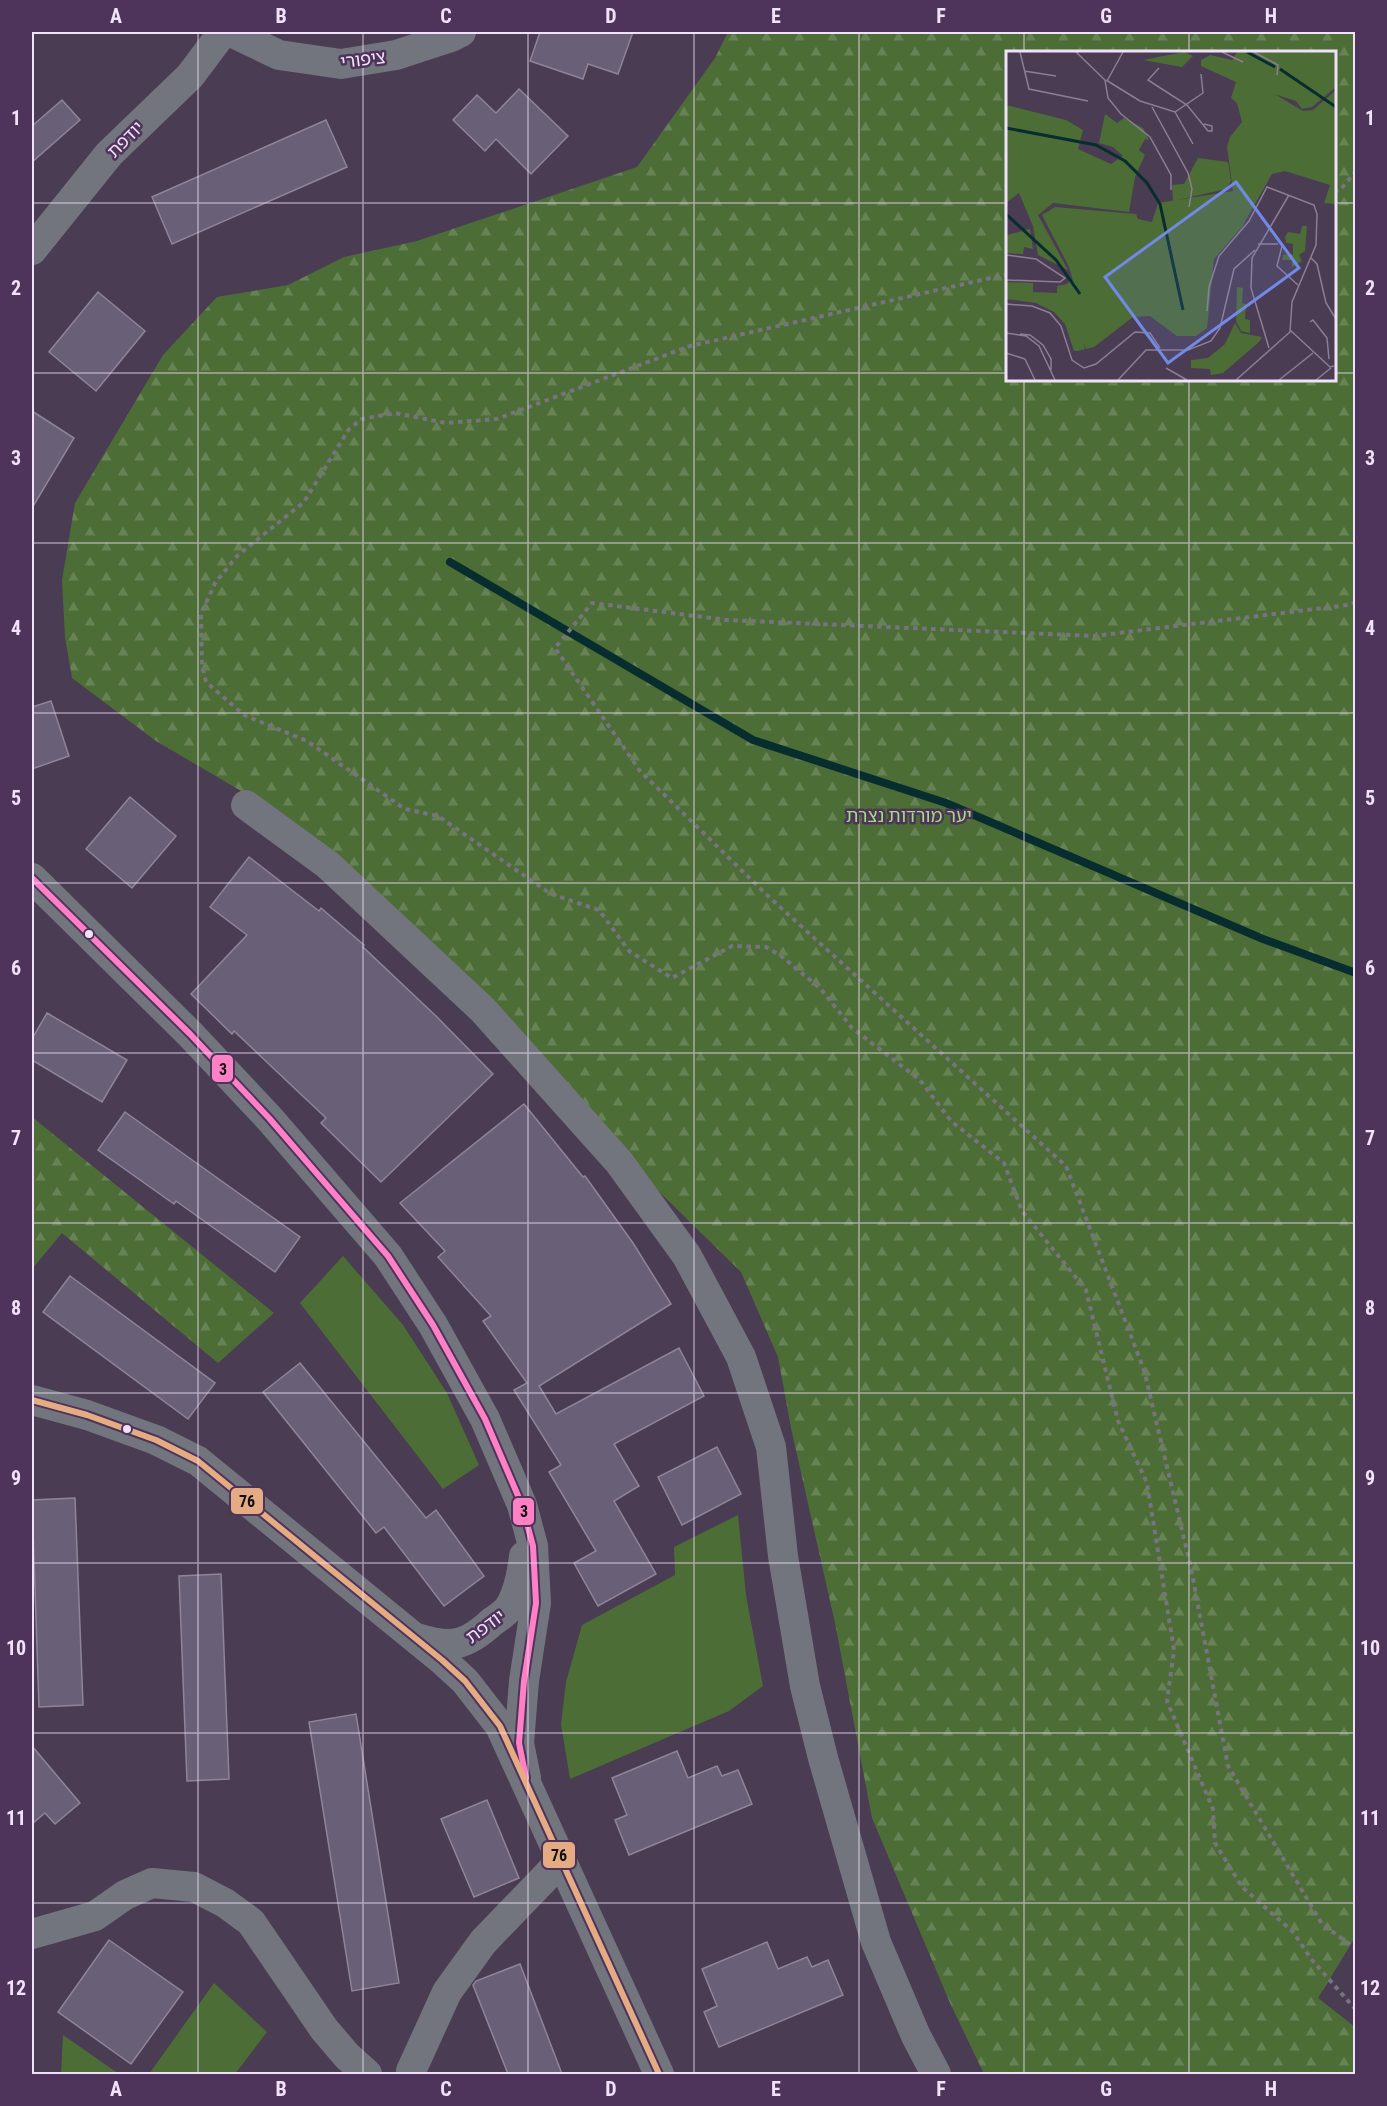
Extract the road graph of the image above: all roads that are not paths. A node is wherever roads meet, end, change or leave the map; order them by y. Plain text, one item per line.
1 (223, 32) edge
2 (231, 32) edge
3 (461, 32) edge
4 (32, 250) edge
5 (246, 805) dead end
6 (32, 878) edge
7 (32, 1400) edge
8 (528, 1527) junction
9 (414, 1637) junction
10 (526, 1779) junction
11 (562, 1860) junction
12 (32, 1934) edge
13 (407, 2073) edge
14 (367, 2074) edge
15 (659, 2074) edge
16 (936, 2074) edge

1 - 4 street, יודפת
2 - 3 street, ציפורי
5 - 16 street
6 - 8 street, יודפת
7 - 9 street
8 - 9 street, יודפת
8 - 10 street, יודפת
9 - 10 street
10 - 11 street
11 - 13 street
11 - 15 street
12 - 14 street

